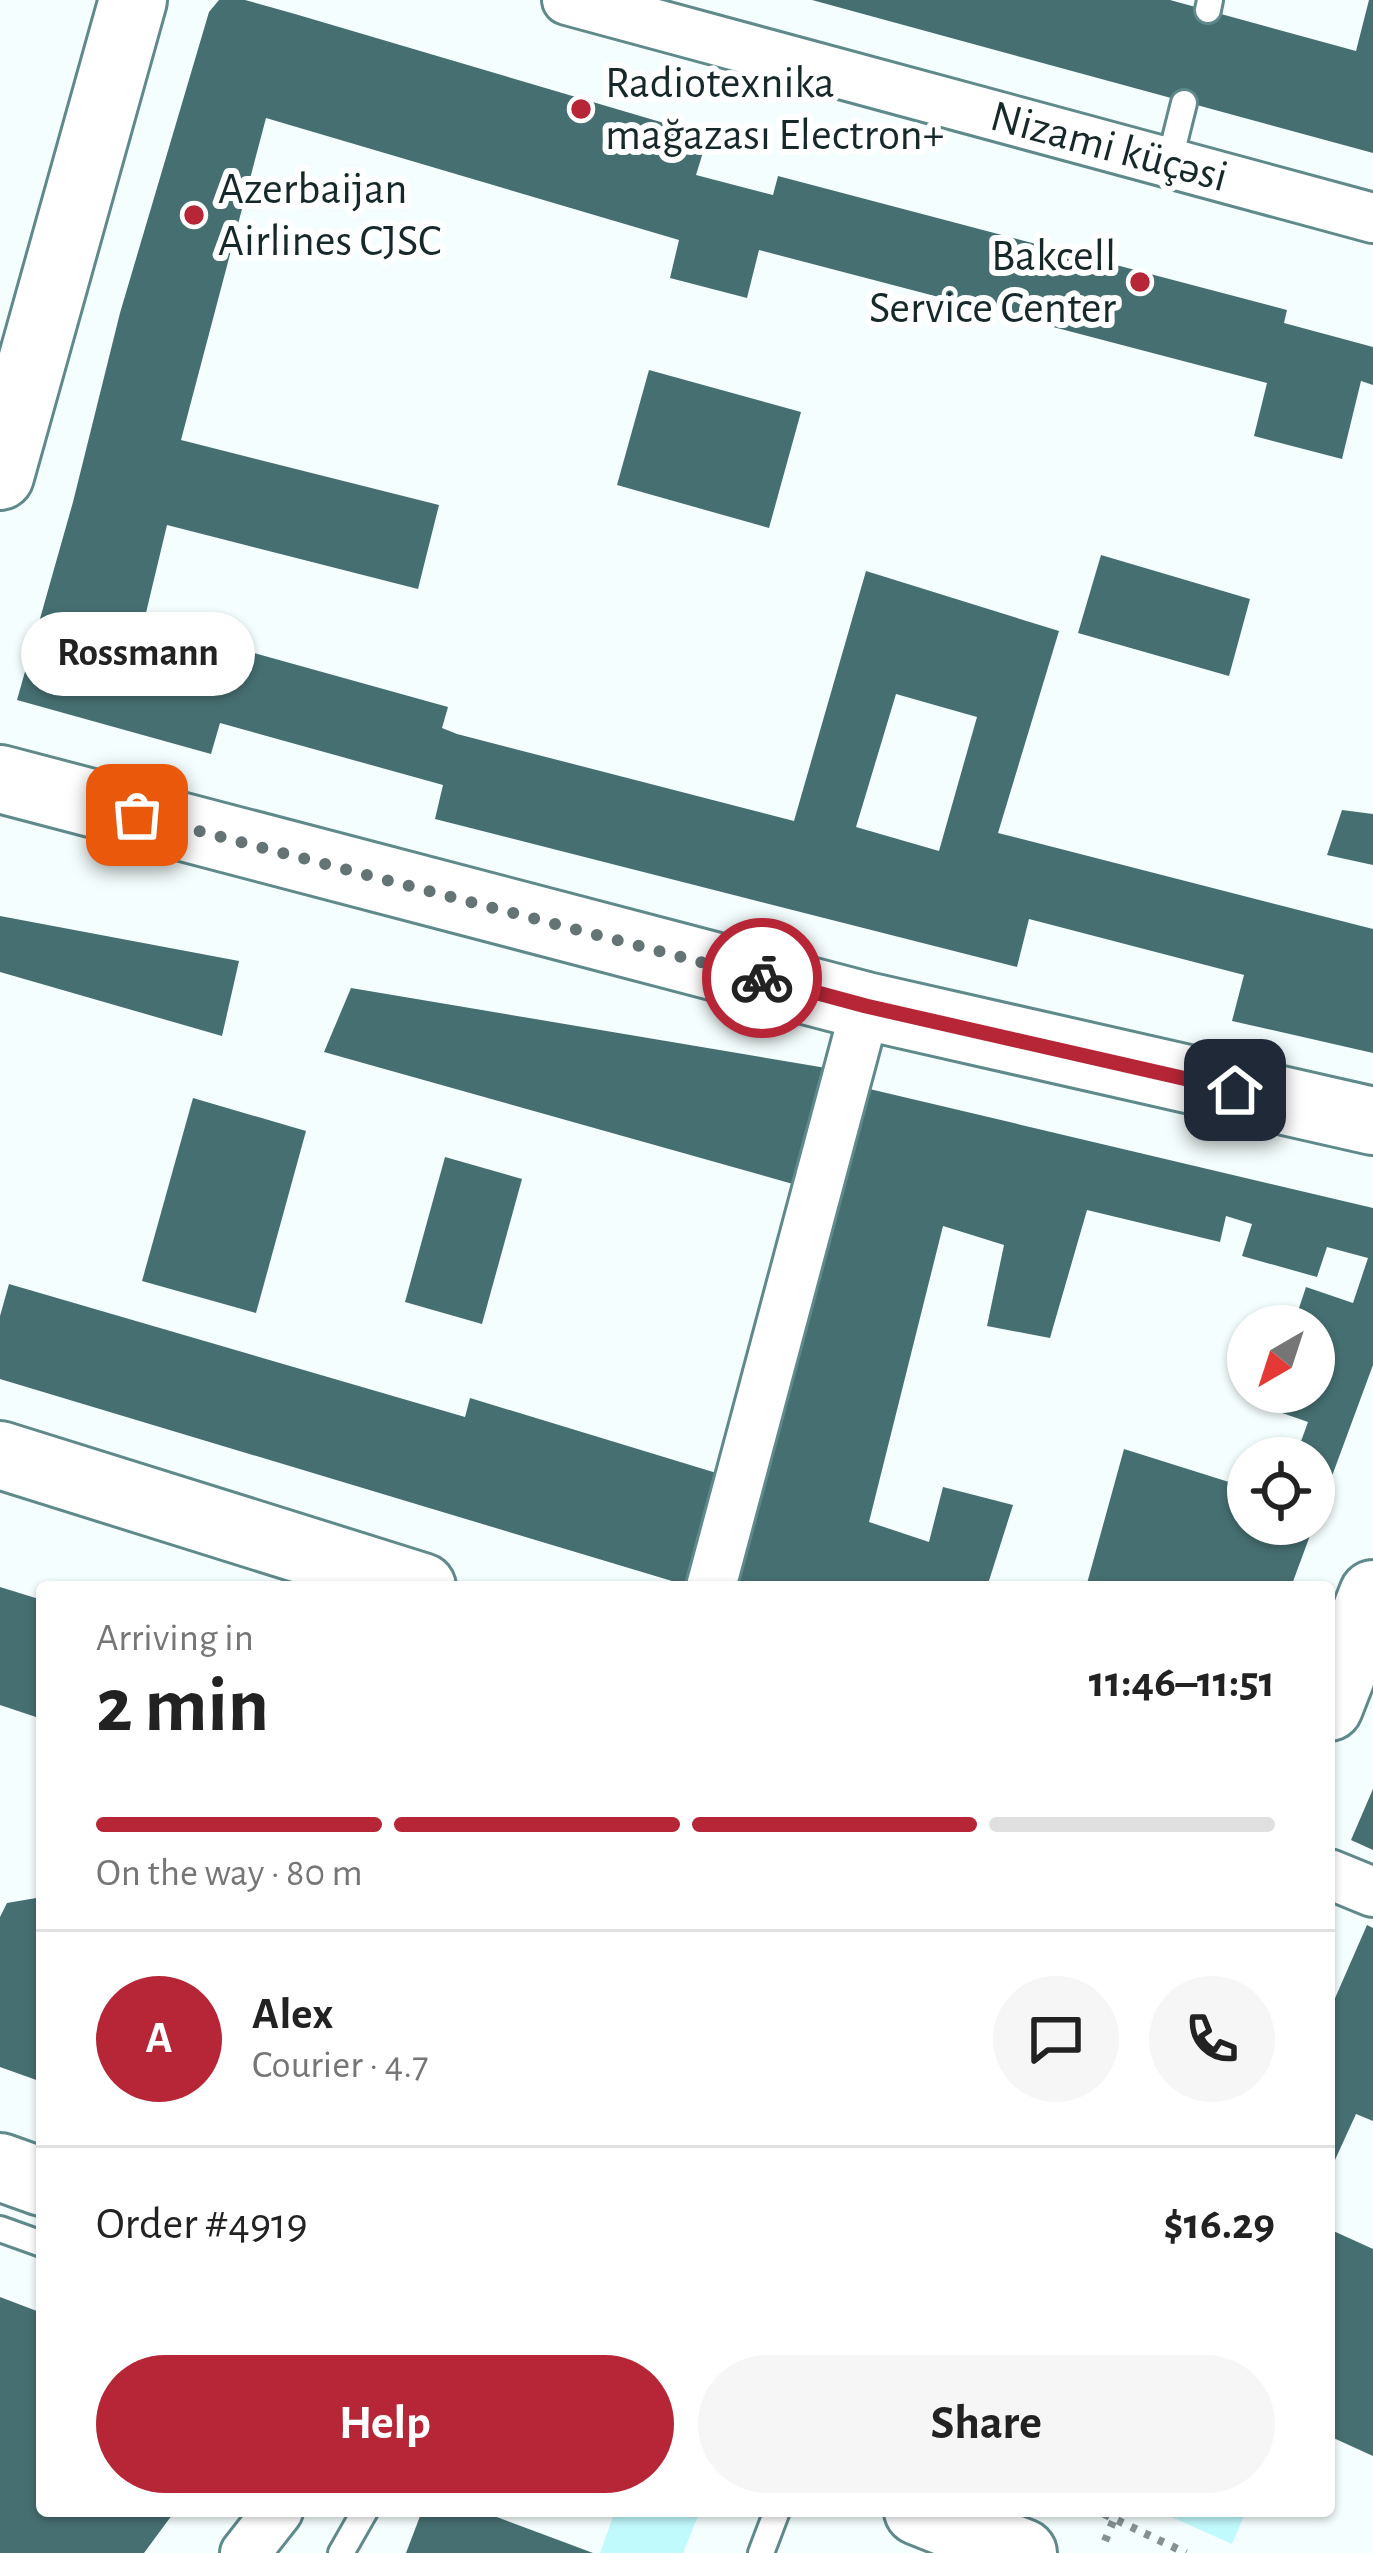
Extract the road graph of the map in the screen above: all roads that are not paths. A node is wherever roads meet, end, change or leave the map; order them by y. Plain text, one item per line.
1 (133, 0) edge
2 (566, 0) edge
3 (1184, 103) dead end
4 (1169, 163) junction
5 (1373, 218) edge
6 (0, 476) edge
7 (0, 779) edge
8 (866, 1006) junction
9 (1373, 1121) edge
10 (0, 1455) edge
11 (403, 1581) edge
12 (713, 1581) edge
13 (1373, 1594) edge
14 (1335, 1692) edge
15 (1335, 1876) edge
16 (1373, 1892) edge
17 (0, 2167) edge
18 (36, 2180) edge
19 (0, 2229) edge
20 (36, 2242) edge
21 (273, 2517) edge
22 (362, 2517) edge
23 (776, 2517) edge
24 (939, 2517) edge
25 (1017, 2541) edge
26 (245, 2553) edge
27 (341, 2553) edge
28 (761, 2553) edge

1 - 6 main road
2 - 4 street, Nizami küçəsi
3 - 4 lane
4 - 5 street, Nizami küçəsi
7 - 8 main road
8 - 9 main road
8 - 12 street
10 - 11 main road
13 - 14 main road
15 - 16 street
17 - 18 main road
19 - 20 lane
21 - 26 street
22 - 27 lane
23 - 28 lane
24 - 25 main road

